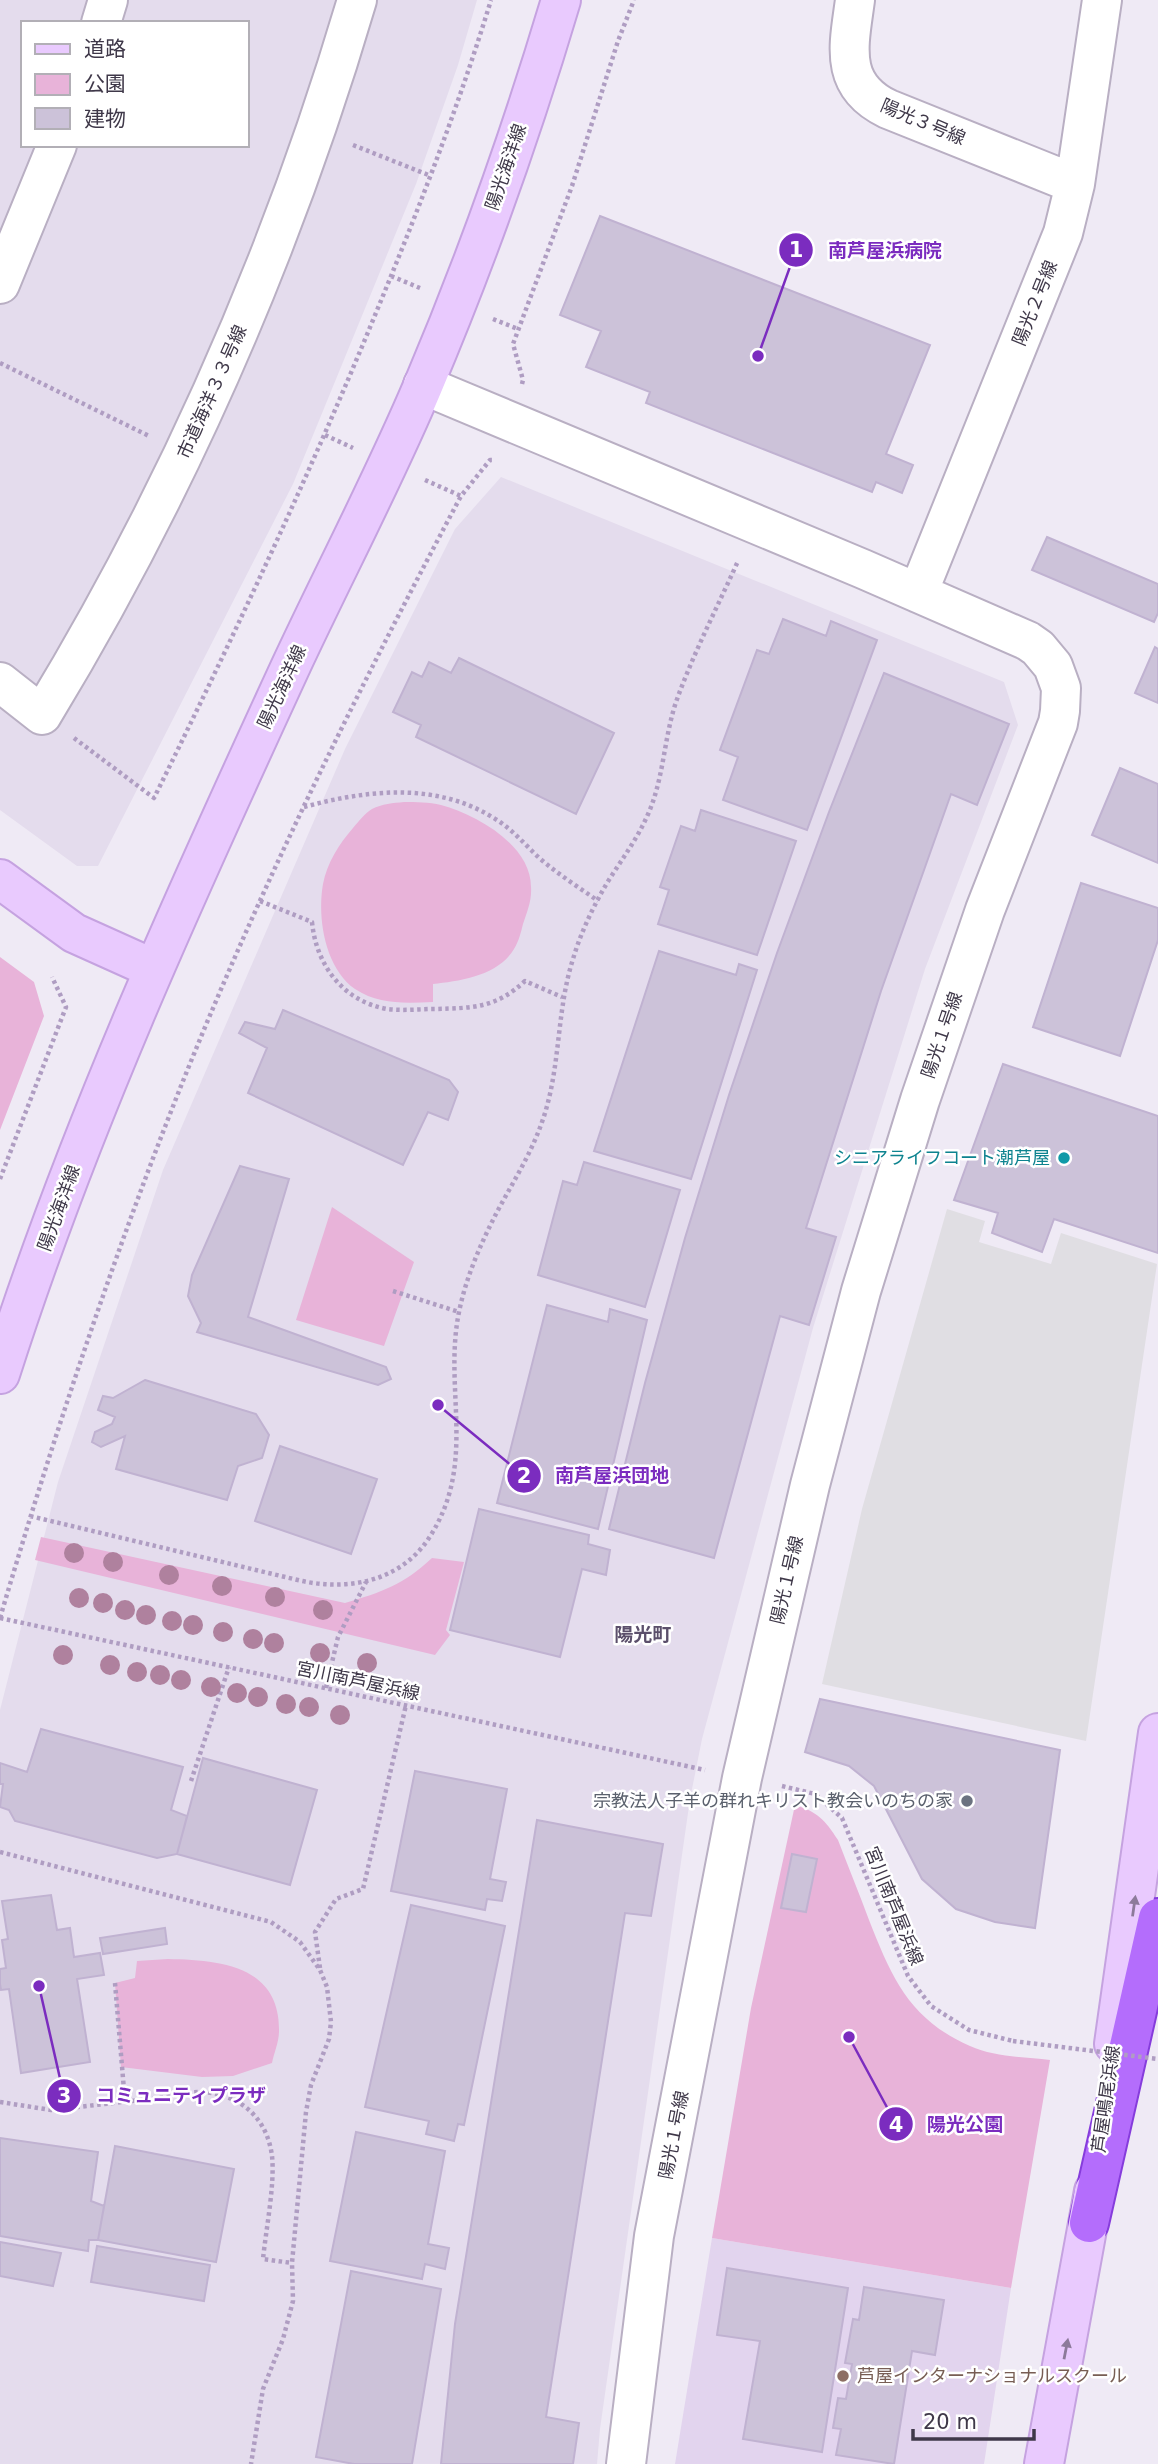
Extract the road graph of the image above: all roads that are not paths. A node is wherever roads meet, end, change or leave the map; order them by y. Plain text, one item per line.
1 (108, 0) edge
2 (358, 0) edge
3 (561, 0) edge
4 (855, 0) edge
5 (1102, 0) edge
6 (102, 21) edge
7 (56, 147) edge
8 (1075, 184) junction
9 (0, 284) edge
10 (423, 385) junction
11 (918, 593) junction
12 (0, 682) edge
13 (0, 879) edge
14 (154, 969) junction
15 (0, 1374) edge
16 (1158, 1733) edge
17 (1158, 1918) edge
18 (1089, 2223) junction
19 (626, 2464) edge
20 (1044, 2464) edge

1 - 6 street
2 - 12 street, 市道海洋３３号線
3 - 10 street, 陽光海洋線
4 - 8 street, 陽光３号線
5 - 8 street, 陽光２号線
7 - 9 street
8 - 11 street, 陽光２号線
10 - 11 street, 陽光１号線
10 - 14 street, 陽光海洋線
11 - 19 street, 陽光１号線
13 - 14 street
14 - 15 street, 陽光海洋線
18 -> 16 street, 芦屋鳴尾浜線
17 - 18 highway
20 -> 18 street, 芦屋鳴尾浜線

